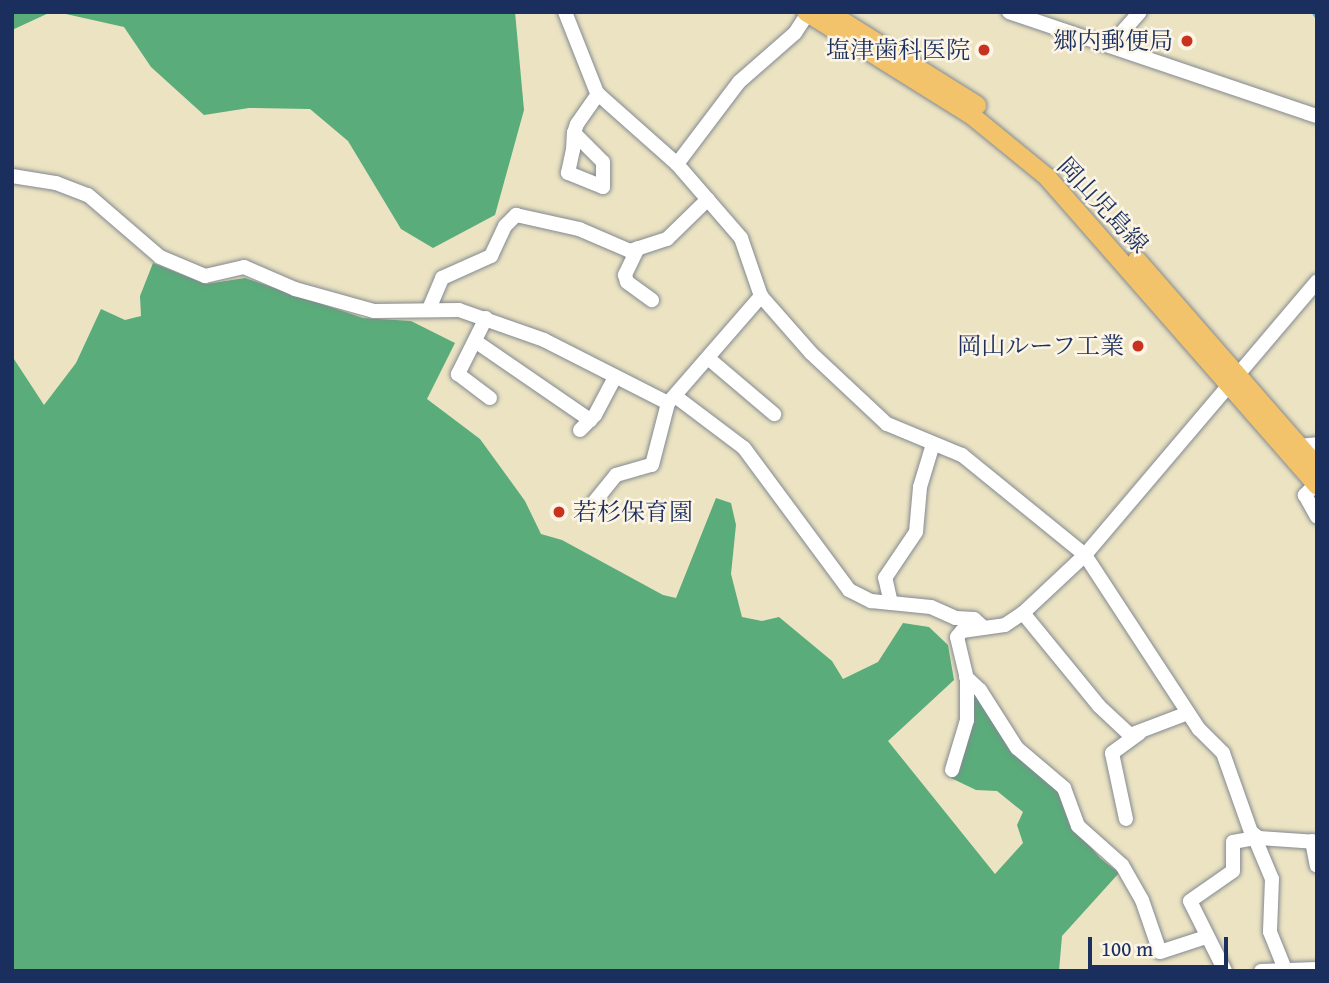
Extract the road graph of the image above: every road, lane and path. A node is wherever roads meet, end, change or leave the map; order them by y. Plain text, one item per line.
1 (565, 12) edge
2 (828, 12) edge
3 (1009, 12) edge
4 (1140, 12) edge
5 (807, 13) edge
6 (851, 24) edge
7 (1110, 46) junction
8 (598, 94) junction
9 (1317, 116) edge
10 (574, 133) dead end
11 (677, 164) junction
12 (12, 176) edge
13 (708, 199) junction
14 (638, 248) junction
15 (1317, 281) edge
16 (761, 296) junction
17 (652, 300) dead end
18 (429, 309) junction
19 (486, 318) junction
20 (475, 341) junction
21 (708, 358) junction
22 (615, 377) junction
23 (1231, 378) junction
24 (490, 398) dead end
25 (672, 399) junction
26 (774, 414) dead end
27 (933, 444) junction
28 (1314, 465) edge
29 (592, 506) dead end
30 (1317, 517) edge
31 (1085, 555) junction
32 (891, 603) junction
33 (1023, 614) junction
34 (984, 628) junction
35 (967, 677) junction
36 (1188, 713) junction
37 (1140, 733) junction
38 (951, 770) dead end
39 (1126, 819) dead end
40 (1254, 837) junction
41 (1314, 841) edge
42 (1317, 866) edge
43 (1206, 937) junction
44 (1285, 969) junction
45 (1317, 969) edge
46 (1225, 971) edge
47 (1261, 971) edge

1 - 8 street
2 - 6 main road, 岡山児島線
3 - 7 street
4 - 7 street
5 - 6 main road, 岡山児島線
5 - 11 street
6 - 23 main road, 岡山児島線
7 - 9 street
8 - 10 street
8 - 11 street
11 - 13 street
12 - 18 street
13 - 14 street
13 - 16 street
14 - 17 street
14 - 18 street
15 - 23 street
16 - 21 street
16 - 27 street
18 - 19 street
19 - 20 street
19 - 22 street
20 - 22 street
20 - 24 street
21 - 25 street
21 - 26 street
22 - 25 street
23 - 28 main road, 岡山児島線
23 - 28 main road, 岡山児島線
23 - 31 street
25 - 29 street
25 - 32 street
27 - 31 street
27 - 32 street
28 - 30 street
31 - 33 street
31 - 36 street
32 - 34 street
33 - 34 street
33 - 37 street
34 - 35 street
35 - 38 street
35 - 43 street
36 - 37 street
36 - 40 street
37 - 39 street
40 - 41 street
40 - 43 street
40 - 44 street
41 - 42 street
43 - 46 street
44 - 45 street
44 - 47 street

